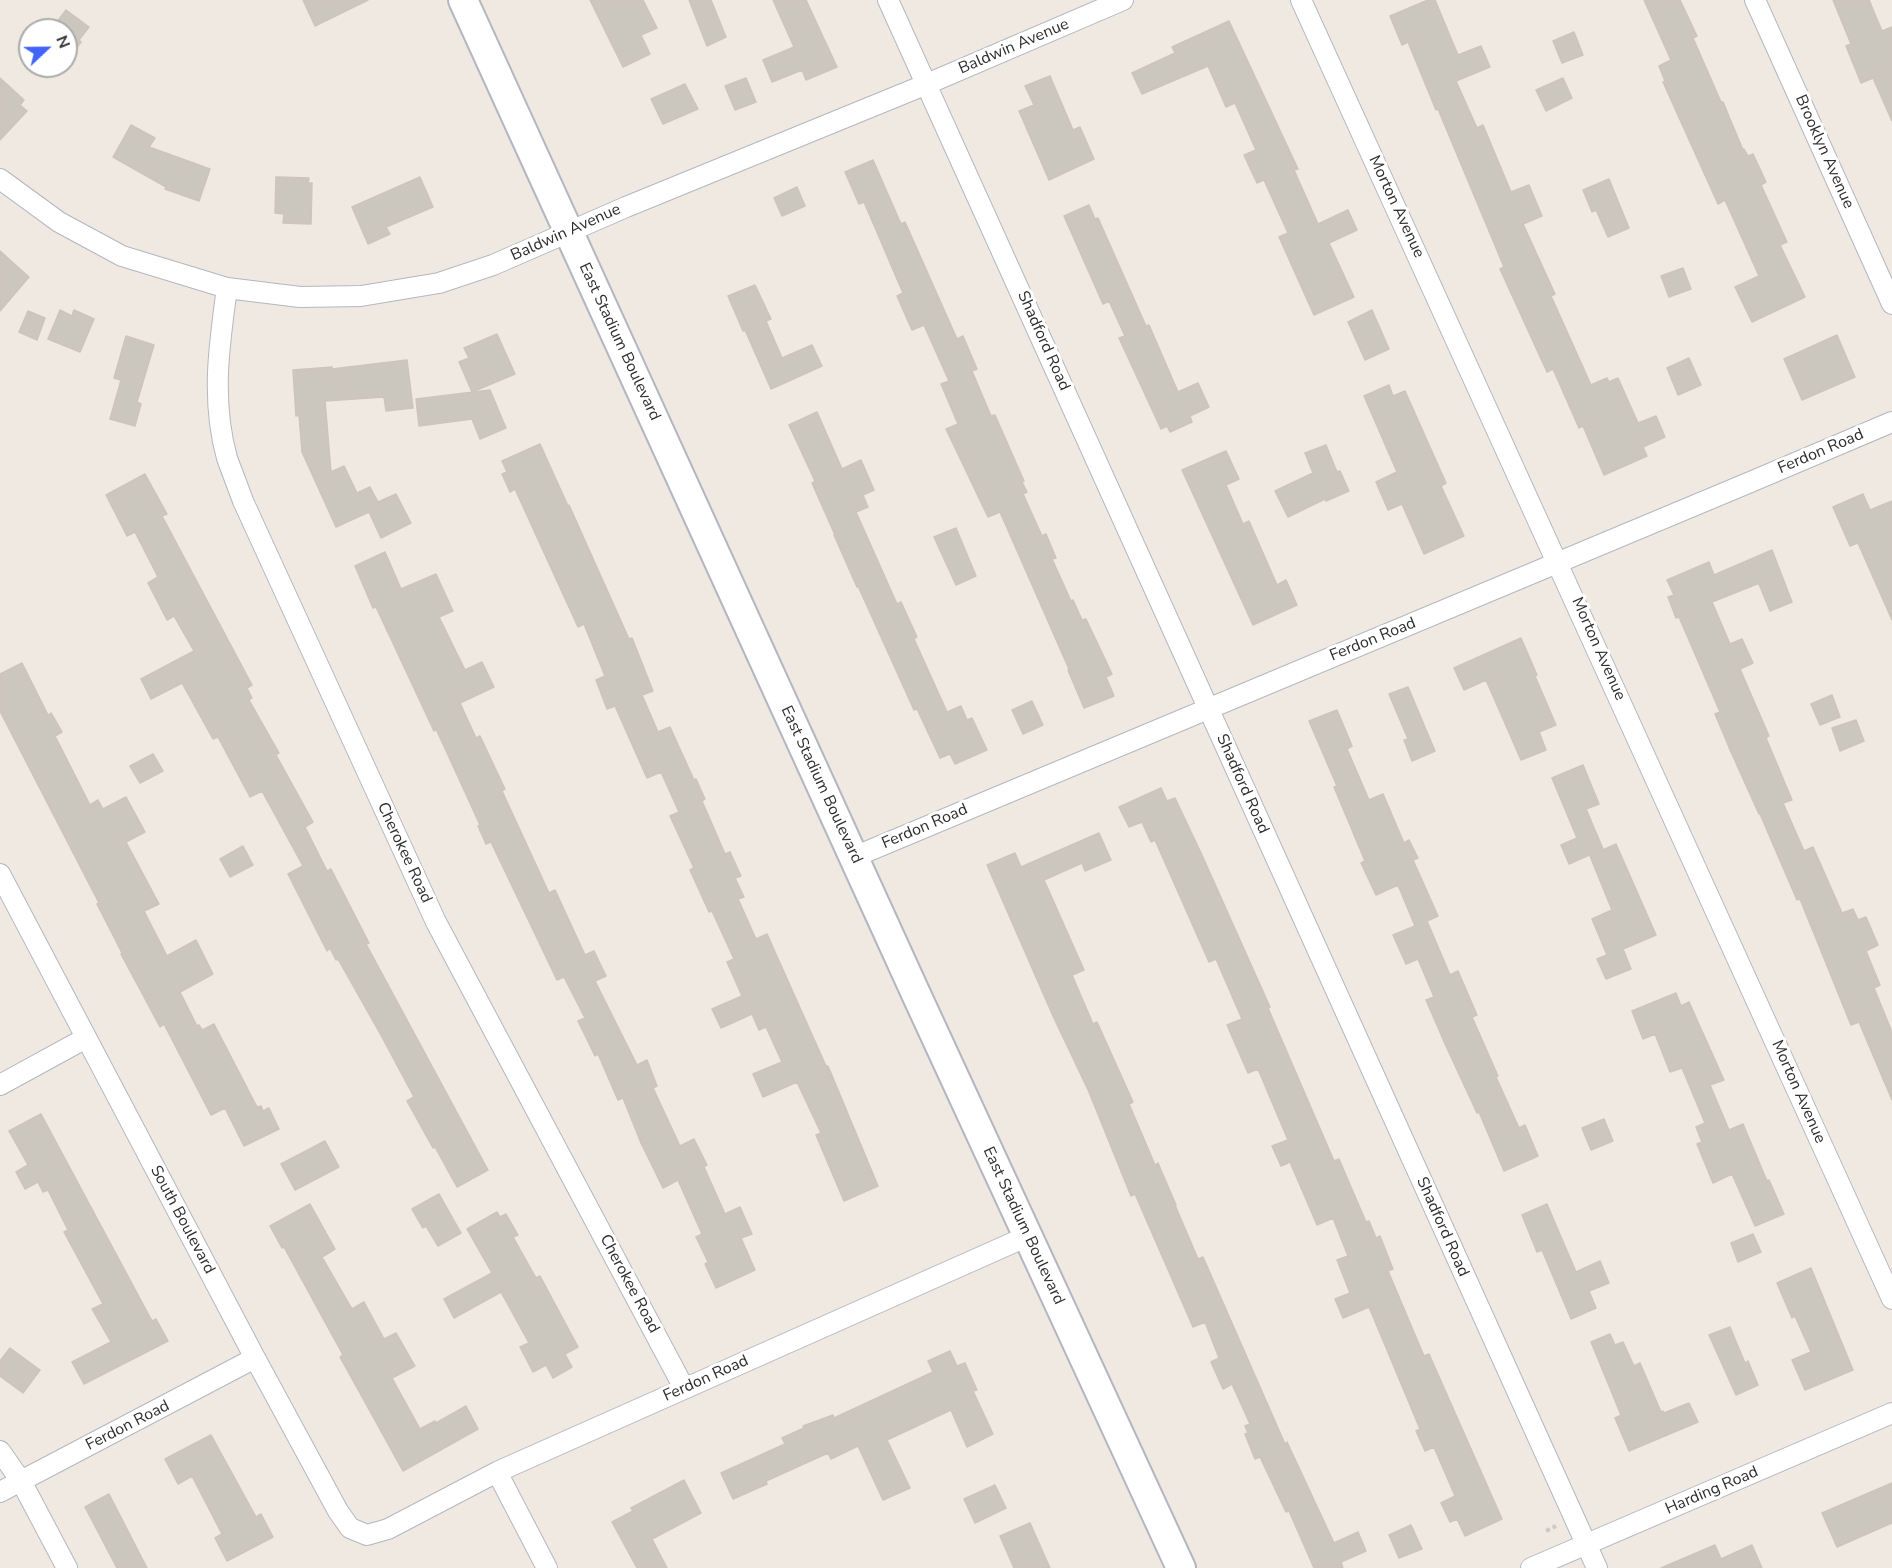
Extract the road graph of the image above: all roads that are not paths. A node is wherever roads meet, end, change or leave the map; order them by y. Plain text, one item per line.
1 (463, 0) edge
2 (888, 0) edge
3 (1123, 0) edge
4 (1302, 0) edge
5 (1755, 0) edge
6 (927, 84) junction
7 (0, 179) edge
8 (569, 233) junction
9 (227, 288) junction
10 (1892, 304) edge
11 (1892, 422) edge
12 (1559, 563) junction
13 (1208, 708) junction
14 (854, 857) junction
15 (0, 874) edge
16 (86, 1038) junction
17 (0, 1085) edge
18 (1028, 1236) junction
19 (1892, 1299) edge
20 (255, 1359) junction
21 (684, 1388) junction
22 (1892, 1413) edge
23 (0, 1452) edge
24 (497, 1472) junction
25 (21, 1481) junction
26 (0, 1492) edge
27 (388, 1530) joint
28 (1586, 1545) junction
29 (67, 1568) edge
30 (547, 1568) edge
31 (1181, 1568) edge
32 (1531, 1568) edge
33 (1597, 1568) edge

1 - 8 main road, East Stadium Boulevard
2 - 6 street, Shadford Road
3 - 6 street, Baldwin Avenue
4 - 12 street, Morton Avenue
5 - 10 street, Brooklyn Avenue
6 - 8 street, Baldwin Avenue
6 - 13 street, Shadford Road
7 - 9 street, Baldwin Avenue
8 - 9 street, Baldwin Avenue
8 - 14 main road, East Stadium Boulevard
9 - 21 street, Cherokee Road
11 - 12 street, Ferdon Road
12 - 13 street, Ferdon Road
12 - 19 street, Morton Avenue
13 - 14 street, Ferdon Road
13 - 28 street, Shadford Road
14 - 18 main road, East Stadium Boulevard
15 - 16 street, South Boulevard
16 - 17 street
16 - 20 street, South Boulevard
18 - 21 street, Ferdon Road
18 - 31 main road, East Stadium Boulevard
20 - 25 street, Ferdon Road
20 - 27 street, South Boulevard
21 - 24 street, Ferdon Road
22 - 28 street, Harding Road
23 - 25 street
24 - 27 street, Ferdon Road
24 - 30 street
25 - 26 street, Ferdon Road
25 - 29 street
28 - 32 street, Harding Road
28 - 33 street, Shadford Road

